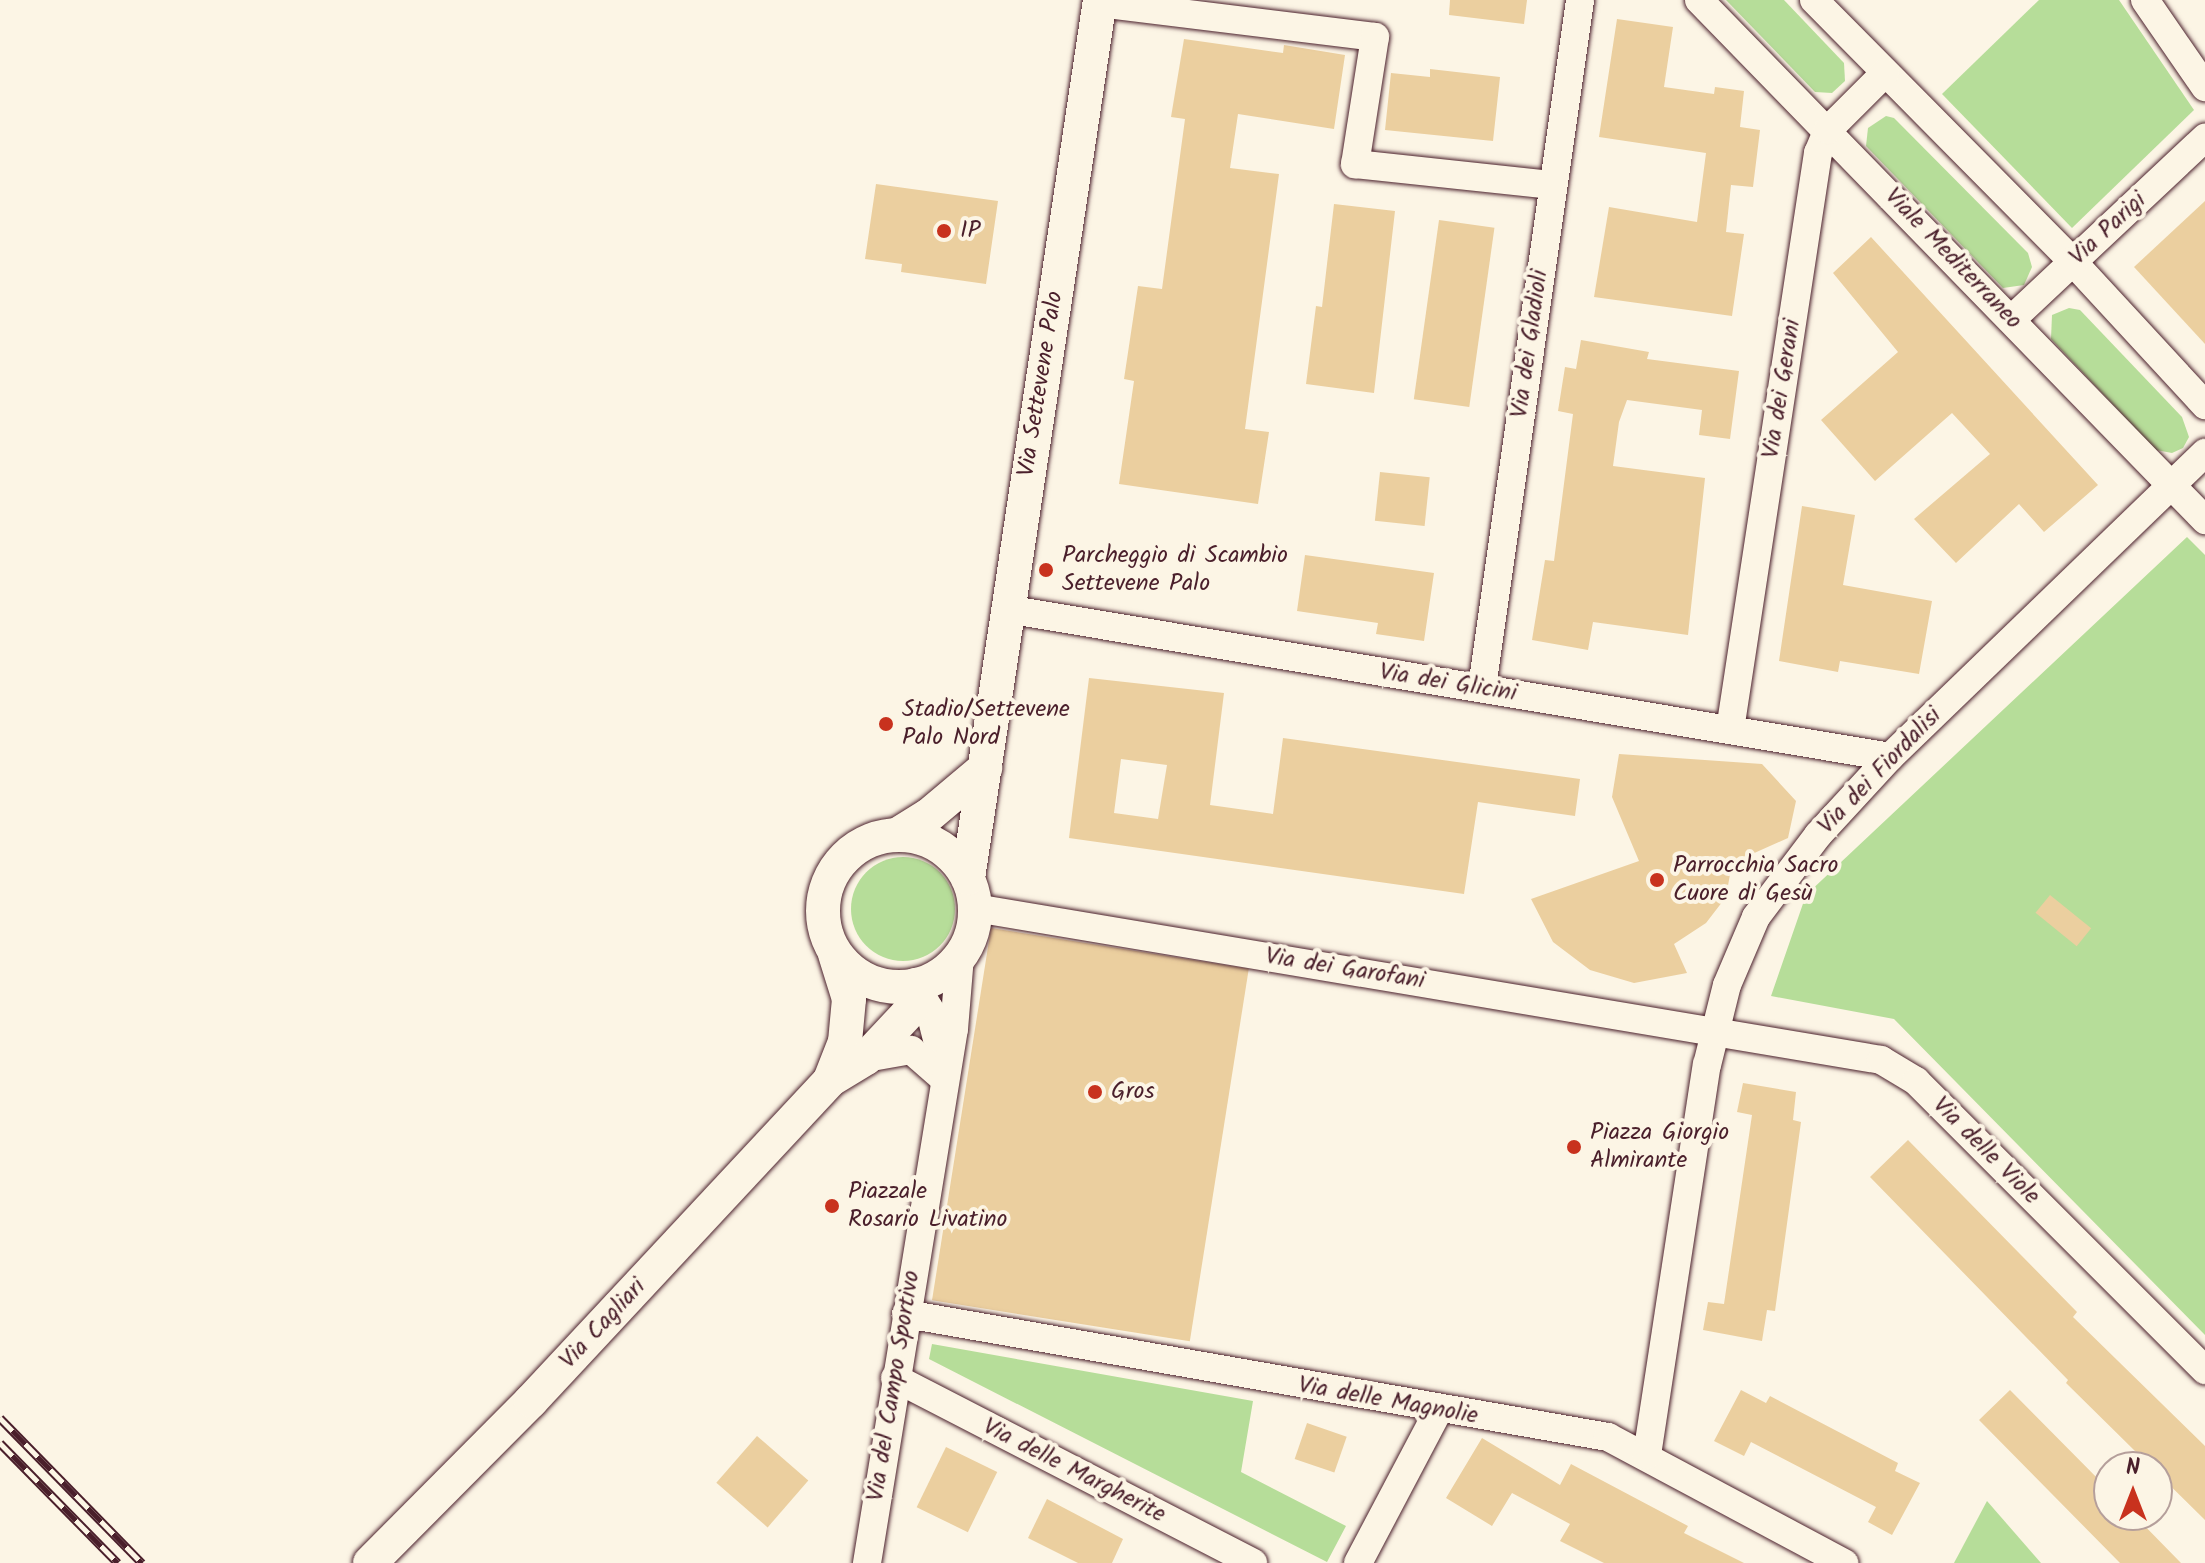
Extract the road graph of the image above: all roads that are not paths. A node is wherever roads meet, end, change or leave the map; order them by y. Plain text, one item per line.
1 (1580, 0) edge
2 (1699, 0) edge
3 (1814, 0) edge
4 (2145, 0) edge
5 (1100, 2) edge
6 (1885, 73) junction
7 (2205, 87) edge
8 (1828, 130) junction
9 (2205, 138) edge
10 (1553, 185) junction
11 (2073, 262) junction
12 (2012, 319) junction
13 (2205, 405) edge
14 (2205, 453) edge
15 (2170, 488) junction
16 (2205, 520) edge
17 (1006, 609) junction
18 (1482, 688) junction
19 (1730, 730) junction
20 (1890, 757) junction
21 (985, 768) junction
22 (897, 835) junction
23 (972, 893) junction
24 (833, 949) junction
25 (960, 956) junction
26 (916, 985) junction
27 (1715, 1028) junction
28 (866, 1058) junction
29 (944, 1073) junction
30 (830, 1080) junction
31 (906, 1314) junction
32 (2205, 1370) edge
33 (895, 1378) junction
34 (1438, 1411) junction
35 (1647, 1455) junction
36 (370, 1563) edge
37 (867, 1563) edge
38 (1253, 1563) edge
39 (1358, 1563) edge
40 (1844, 1563) edge

1 - 10 street, Via dei Gladioli
2 - 8 street, Viale Mediterraneo
3 - 6 street
4 - 7 street
5 - 10 street
5 - 17 street, Via Settevene Palo
6 - 8 street, Via dei Gerani
6 - 11 street
8 - 12 street, Viale Mediterraneo
8 - 19 street, Via dei Gerani
9 - 11 street, Via Parigi
10 - 18 street, Via dei Gladioli
11 - 12 street, Via Parigi
11 - 13 street
12 - 15 street, Viale Mediterraneo
14 - 15 street, Via dei Fiordalisi
15 - 16 street, Viale Mediterraneo
15 - 20 street, Via dei Fiordalisi
17 - 18 street, Via dei Glicini
17 - 21 street, Via Settevene Palo
18 - 19 street, Via dei Glicini
19 - 20 street, Via dei Glicini
20 - 27 street, Via dei Fiordalisi
21 - 22 street
21 - 23 street, Via Settevene Palo
22 - 23 street
22 - 24 street
23 - 25 street
23 - 27 street, Via dei Garofani
24 - 26 street
24 - 30 street, Via Cagliari
25 - 26 street
25 - 29 street, Via del Campo Sportivo
26 - 28 street, Via Cagliari
26 - 29 street, Via del Campo Sportivo
27 - 32 street, Via delle Viole
27 - 35 street, Via dei Fiordalisi
28 - 29 street
28 - 30 street, Via Cagliari
29 - 31 street, Via del Campo Sportivo
30 - 36 street, Via Cagliari
31 - 33 street, Via del Campo Sportivo
31 - 34 street, Via delle Magnolie
33 - 37 street, Via del Campo Sportivo
33 - 38 street, Via delle Margherite
34 - 35 street, Via delle Magnolie
34 - 39 street
35 - 40 street, Via delle Magnolie

